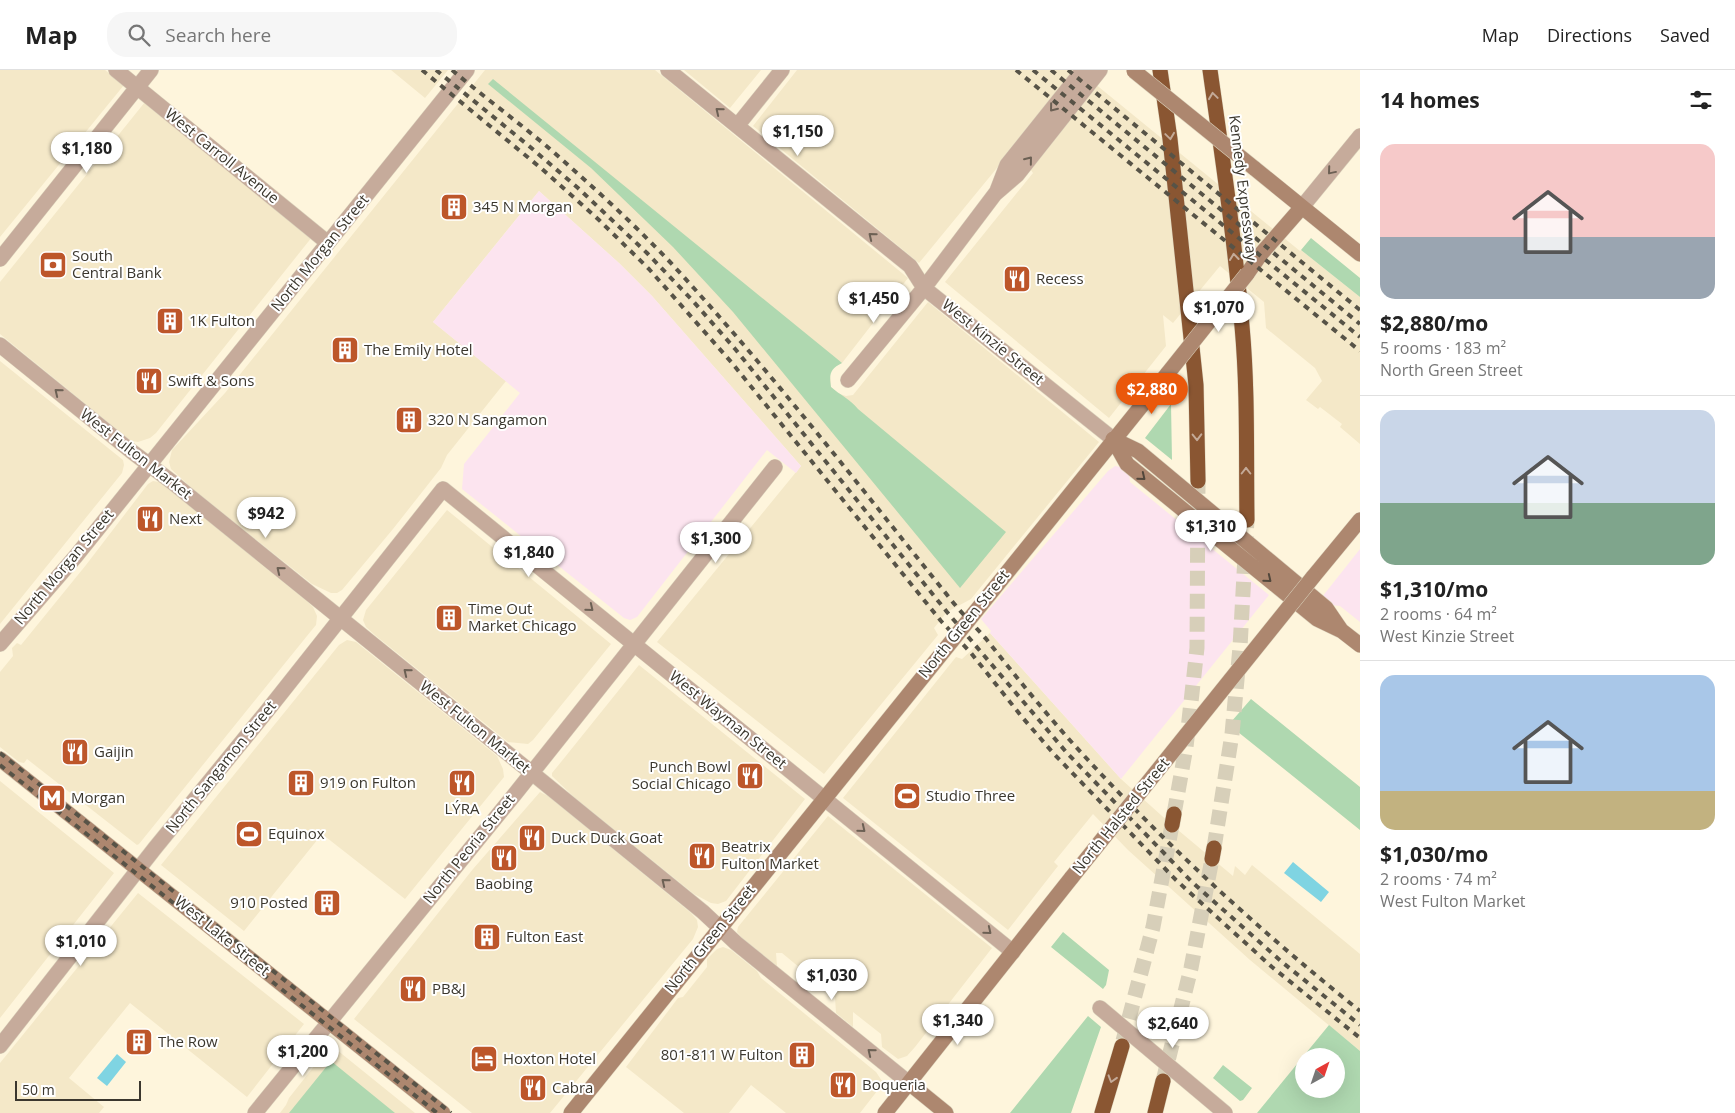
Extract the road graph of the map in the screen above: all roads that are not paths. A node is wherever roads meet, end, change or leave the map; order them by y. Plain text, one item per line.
1 (116, 70) edge
2 (151, 70) edge
3 (467, 70) edge
4 (668, 70) edge
5 (782, 70) edge
6 (1083, 70) edge
7 (1100, 70) edge
8 (1134, 70) edge
9 (1160, 70) edge
10 (1210, 70) edge
11 (137, 87) junction
12 (737, 126) junction
13 (1360, 136) edge
14 (995, 194) junction
15 (1302, 206) junction
16 (328, 243) junction
17 (1360, 254) edge
18 (0, 259) edge
19 (924, 288) junction
20 (0, 346) edge
21 (848, 380) dead end
22 (1113, 439) junction
23 (149, 464) junction
24 (775, 467) dead end
25 (1198, 481) tunnel mouth
26 (443, 489) joint
27 (1247, 520) tunnel mouth
28 (1360, 520) edge
29 (341, 619) junction
30 (634, 643) junction
31 (0, 644) edge
32 (1360, 645) edge
33 (0, 759) edge
34 (532, 772) junction
35 (824, 798) junction
36 (138, 870) junction
37 (720, 928) junction
38 (1013, 952) junction
39 (1100, 1008) dead end
40 (328, 1021) junction
41 (0, 1046) edge
42 (1122, 1046) tunnel mouth
43 (1163, 1080) tunnel mouth
44 (909, 1083) junction
45 (255, 1113) edge
46 (443, 1113) edge
47 (571, 1113) edge
48 (885, 1113) edge
49 (946, 1113) edge
50 (1102, 1113) edge
51 (1155, 1113) edge
52 (1225, 1113) edge

1 - 11 street, West Carroll Avenue
2 - 11 street
3 - 16 street, North Morgan Street
12 -> 4 street, West Kinzie Street
5 - 12 street
6 -> 14 street
14 -> 7 street
8 - 15 street, bridge
9 -> 25 highway
27 -> 10 highway, Kennedy Expressway
11 - 16 street, West Carroll Avenue
11 - 18 street
19 -> 12 street, West Kinzie Street
13 -> 15 street, North Green Street
14 - 19 street
15 - 17 street
15 - 22 street, North Green Street, bridge
16 - 23 street, North Morgan Street
19 - 21 street
19 - 22 street, West Kinzie Street
23 -> 20 street, West Fulton Market
22 - 32 street, West Kinzie Street
22 - 35 street, North Green Street
29 -> 23 street, West Fulton Market
23 - 31 street, North Morgan Street
24 - 30 street, North Peoria Street
26 - 29 street, North Sangamon Street
26 -> 30 street, West Wayman Street
28 - 38 street, North Halsted Street, bridge
34 -> 29 street, West Fulton Market
29 - 36 street, North Sangamon Street
30 - 34 street, North Peoria Street
30 - 35 street, West Wayman Street
33 - 36 street, West Lake Street
37 -> 34 street, West Fulton Market
34 - 40 street, North Peoria Street
35 - 37 street, North Green Street
35 -> 38 street, West Wayman Street
36 - 40 street, West Lake Street
36 - 41 street, North Sangamon Street
44 -> 37 street, West Fulton Market
37 - 47 street, North Green Street
38 - 44 street, North Halsted Street
39 - 52 street
40 - 45 street, North Peoria Street
40 - 46 street, West Lake Street
42 -> 50 highway
43 - 51 highway
44 - 48 street, North Halsted Street
44 - 49 street, West Fulton Market

